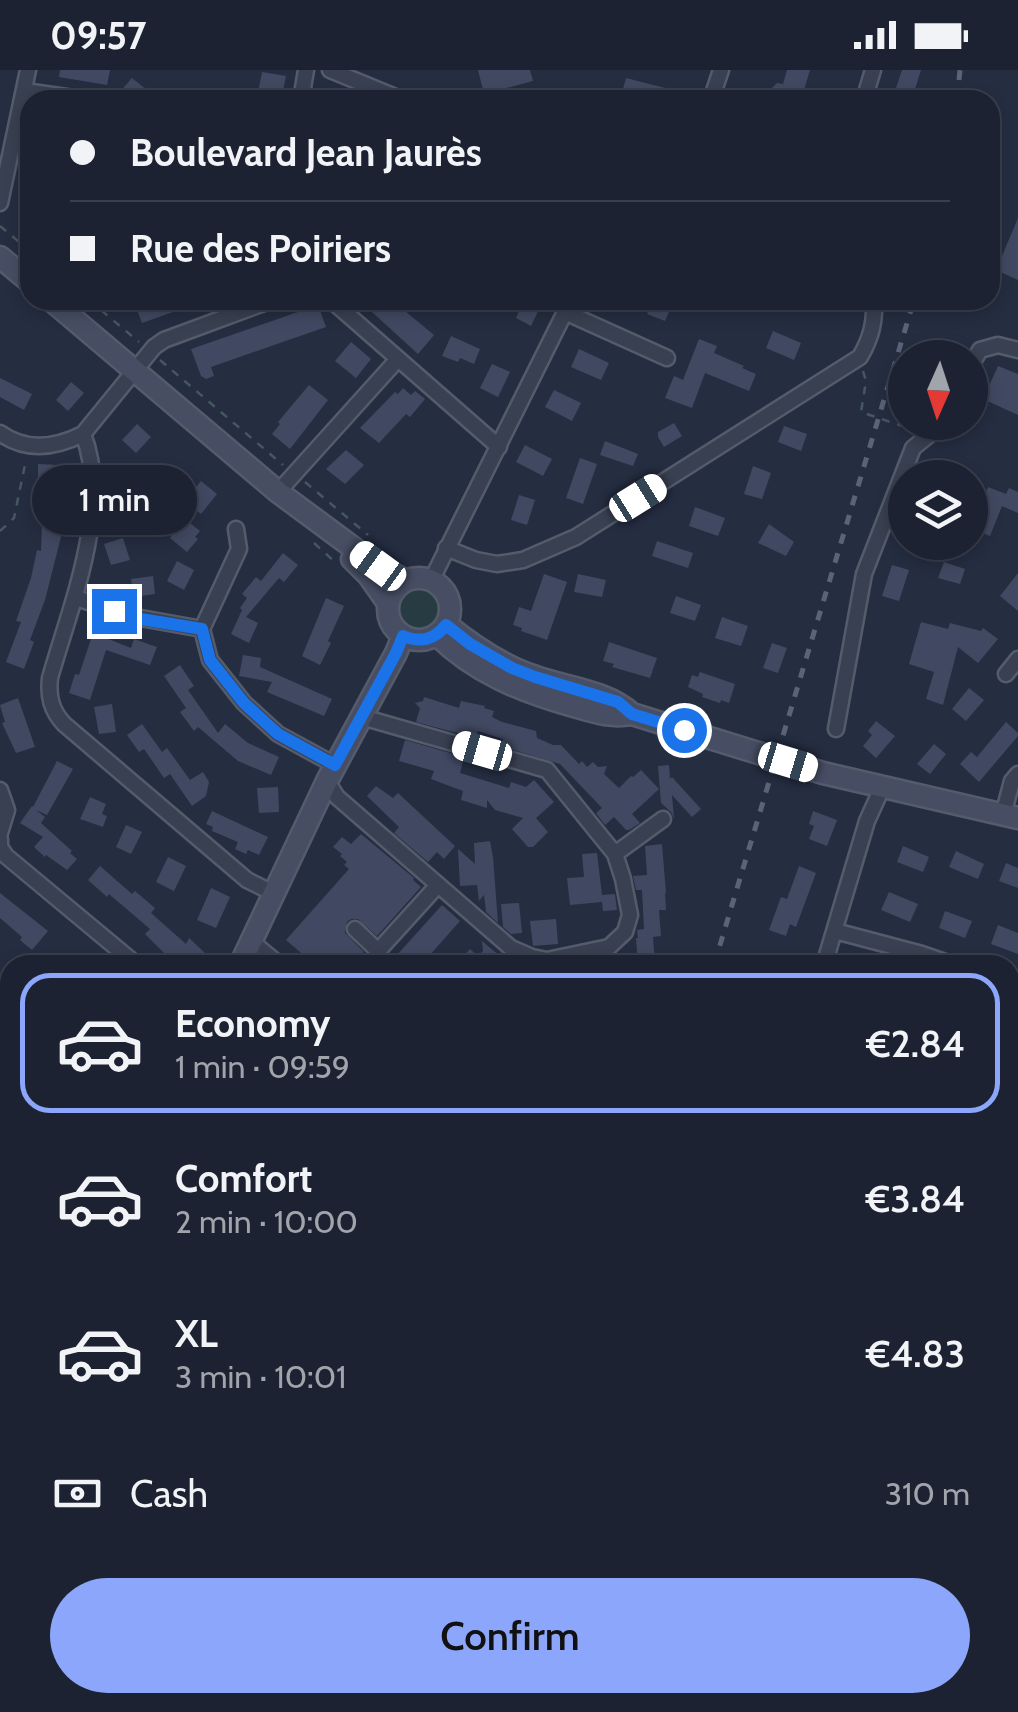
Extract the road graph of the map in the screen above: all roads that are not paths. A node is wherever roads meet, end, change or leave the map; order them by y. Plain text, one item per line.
1 (330, 70) edge
2 (379, 90) edge
3 (20, 114) edge
4 (0, 204) edge
5 (0, 257) edge
6 (20, 274) edge
7 (63, 310) edge
8 (245, 310) edge
9 (342, 310) edge
10 (566, 310) edge
11 (576, 310) edge
12 (873, 310) edge
13 (988, 348) edge
14 (1018, 350) edge
15 (668, 358) dead end
16 (398, 359) junction
17 (135, 371) junction
18 (0, 433) edge
19 (83, 434) junction
20 (923, 440) edge
21 (499, 447) junction
22 (278, 492) junction
23 (319, 525) junction
24 (236, 529) dead end
25 (446, 548) junction
26 (432, 579) junction
27 (404, 580) junction
28 (76, 598) junction
29 (388, 602) junction
30 (202, 629) junction
31 (442, 630) junction
32 (403, 636) junction
33 (1018, 659) edge
34 (1006, 674) dead end
35 (362, 717) junction
36 (836, 729) dead end
37 (331, 773) junction
38 (1018, 774) edge
39 (882, 788) junction
40 (0, 790) edge
41 (1011, 817) edge
42 (663, 819) dead end
43 (0, 836) edge
44 (615, 854) junction
45 (438, 885) junction
46 (275, 894) junction
47 (355, 929) dead end
48 (835, 931) junction
49 (252, 942) junction
50 (124, 955) edge
51 (245, 955) edge
52 (268, 955) edge
53 (529, 955) edge
54 (601, 955) edge
55 (827, 955) edge
56 (925, 955) edge

1 - 2 street
3 - 4 street
5 - 6 street
7 - 17 street
8 - 17 street
9 - 16 street
10 - 21 street
11 - 15 street
12 - 25 street
13 - 14 street
16 - 21 street
16 - 22 street
17 - 19 street
17 - 22 street
18 - 19 street
19 - 28 street
20 - 36 street
21 - 25 street
22 - 23 street
23 - 27 street
23 - 29 street
24 - 30 street
25 - 26 street
26 - 27 street
26 - 31 street
27 - 29 street
28 - 30 street
28 - 46 street
29 - 32 street
30 - 37 street
31 - 32 street
31 - 39 street
32 - 35 street
33 - 34 street
35 - 37 street
35 - 44 street
37 - 45 street
37 - 46 street
38 - 41 street
39 - 41 street
39 - 48 street
40 - 43 street
42 - 44 street
43 - 50 street
44 - 54 street
45 - 47 street
45 - 53 street
46 - 49 street
48 - 55 street
48 - 56 street
49 - 51 street
49 - 52 street

